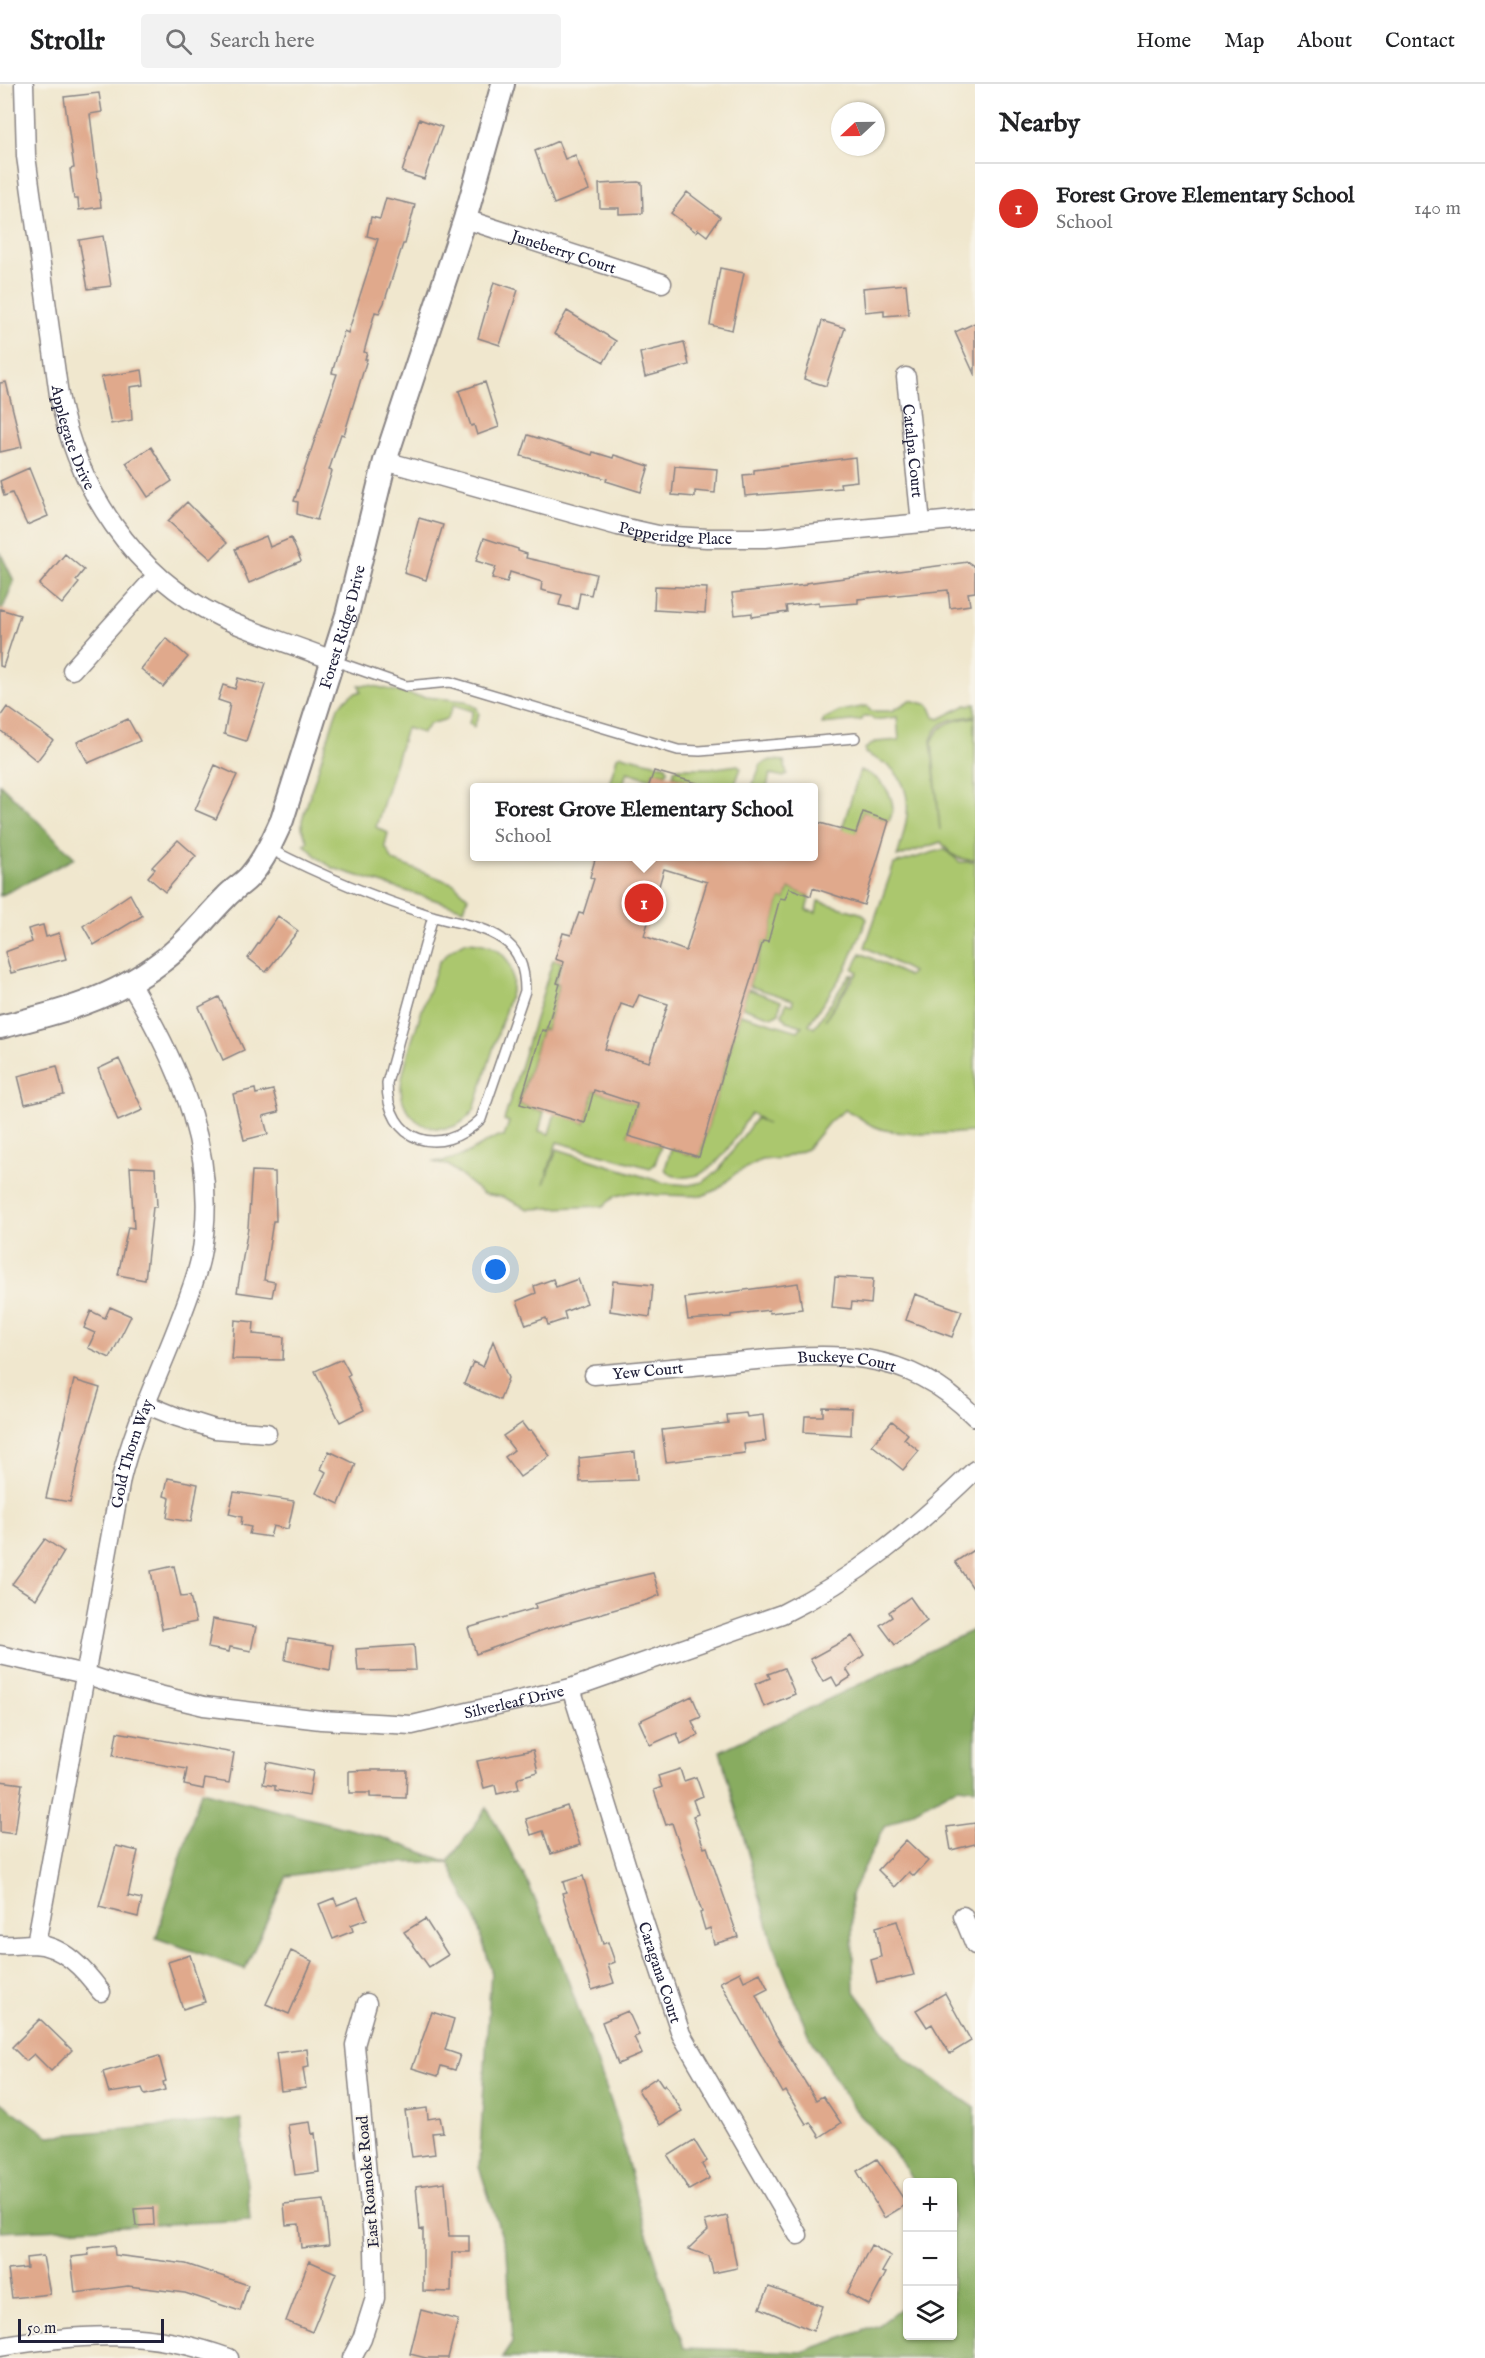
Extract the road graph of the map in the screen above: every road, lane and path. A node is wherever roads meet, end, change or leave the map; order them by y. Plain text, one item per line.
1 (24, 84) edge
2 (502, 84) edge
3 (465, 219) junction
4 (662, 283) dead end
5 (906, 377) dead end
6 (385, 460) junction
7 (975, 518) edge
8 (921, 523) junction
9 (157, 574) junction
10 (332, 660) junction
11 (72, 670) dead end
12 (855, 738) dead end
13 (269, 848) junction
14 (433, 916) junction
15 (130, 983) junction
16 (0, 1027) edge
17 (700, 1365) joint
18 (594, 1375) dead end
19 (145, 1404) junction
20 (975, 1417) edge
21 (267, 1433) dead end
22 (975, 1470) edge
23 (0, 1655) edge
24 (85, 1674) junction
25 (572, 1688) junction
26 (963, 1916) dead end
27 (36, 1944) junction
28 (0, 1945) edge
29 (975, 1945) edge
30 (101, 1992) dead end
31 (367, 2003) dead end
32 (798, 2235) dead end
33 (0, 2347) edge
34 (229, 2358) edge
35 (352, 2358) edge

1 - 9 street, Applegate Drive
2 - 3 street, Forest Ridge Drive
3 - 4 street, Juneberry Court
3 - 6 street, Forest Ridge Drive
5 - 8 street, Catalpa Court
6 - 8 street, Pepperidge Place
6 - 10 street, Forest Ridge Drive
7 - 8 street, Pepperidge Place
9 - 10 street, Applegate Drive
9 - 11 street
10 - 12 lane
10 - 13 street, Forest Ridge Drive
13 - 14 lane
13 - 15 street, Forest Ridge Drive
14 - 14 lane
15 - 16 street, Forest Ridge Drive
15 - 19 street, Gold Thorn Way
17 - 18 street, Yew Court
17 - 20 street, Buckeye Court
19 - 21 street
19 - 24 street, Gold Thorn Way
22 - 25 street, Silverleaf Drive
23 - 24 street, Silverleaf Drive
24 - 25 street, Silverleaf Drive
24 - 27 street, Gold Thorn Way
25 - 32 street, Caragana Court
26 - 29 street
27 - 28 street
27 - 30 street
31 - 35 street, East Roanoke Road
33 - 34 street

